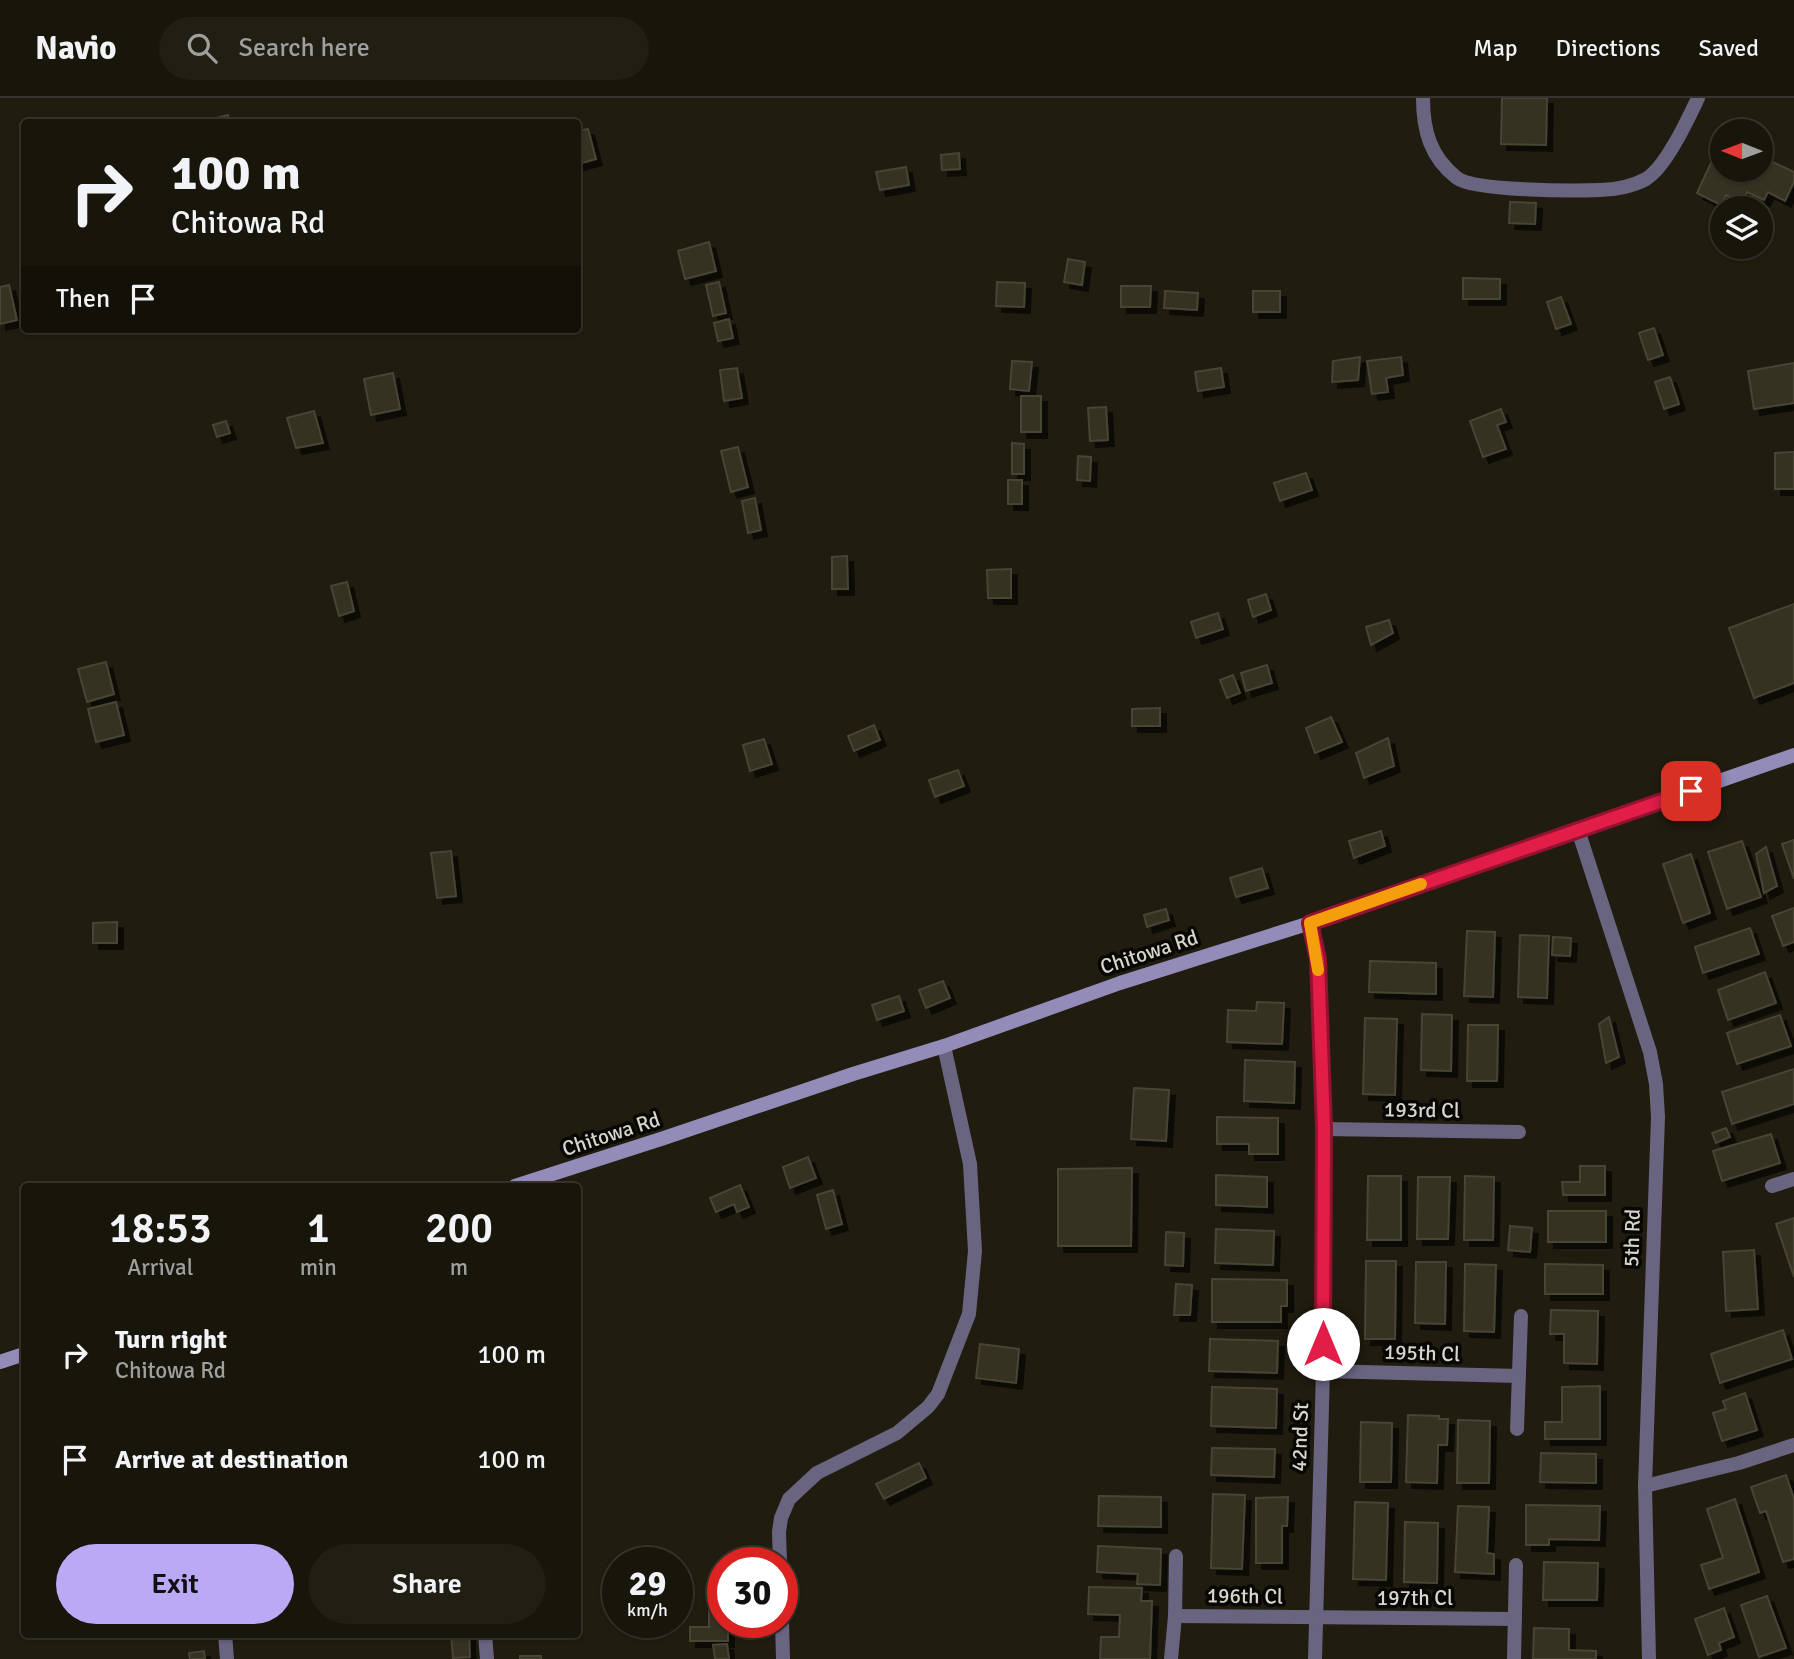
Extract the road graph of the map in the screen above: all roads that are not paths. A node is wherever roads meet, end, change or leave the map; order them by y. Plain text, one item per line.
1 (1423, 98) edge
2 (1698, 98) edge
3 (1794, 755) edge
4 (1578, 830) junction
5 (1310, 923) junction
6 (944, 1046) junction
7 (1324, 1129) junction
8 (1519, 1132) dead end
9 (1794, 1180) edge
10 (524, 1183) edge
11 (1772, 1186) dead end
12 (1521, 1316) dead end
13 (21, 1355) edge
14 (0, 1362) edge
15 (1323, 1371) junction
16 (1519, 1376) junction
17 (1517, 1429) dead end
18 (1794, 1445) edge
19 (1645, 1486) junction
20 (779, 1547) edge
21 (1176, 1556) dead end
22 (1517, 1565) dead end
23 (1175, 1616) junction
24 (1315, 1618) junction
25 (1515, 1619) junction
26 (225, 1638) edge
27 (485, 1638) edge
28 (782, 1638) edge
29 (227, 1659) edge
30 (486, 1659) edge
31 (783, 1659) edge
32 (1171, 1659) edge
33 (1315, 1659) edge
34 (1514, 1659) edge
35 (1649, 1659) edge

1 - 2 street
3 - 4 street, Chitowa Rd
4 - 5 street, Chitowa Rd
4 - 19 street, 5th Rd
5 - 6 street, Chitowa Rd
5 - 7 street, 42nd St
6 - 10 street, Chitowa Rd
6 - 20 street
7 - 8 street, 193rd Cl
7 - 15 street, 42nd St
9 - 11 street
12 - 16 street
13 - 14 street
15 - 16 street, 195th Cl
15 - 24 street, 42nd St
16 - 17 street
18 - 19 street
19 - 35 street, 5th Rd
21 - 23 street
22 - 25 street
23 - 24 street, 196th Cl
23 - 32 street
24 - 25 street, 197th Cl
24 - 33 street, 42nd St
25 - 34 street
26 - 29 street
27 - 30 street
28 - 31 street

